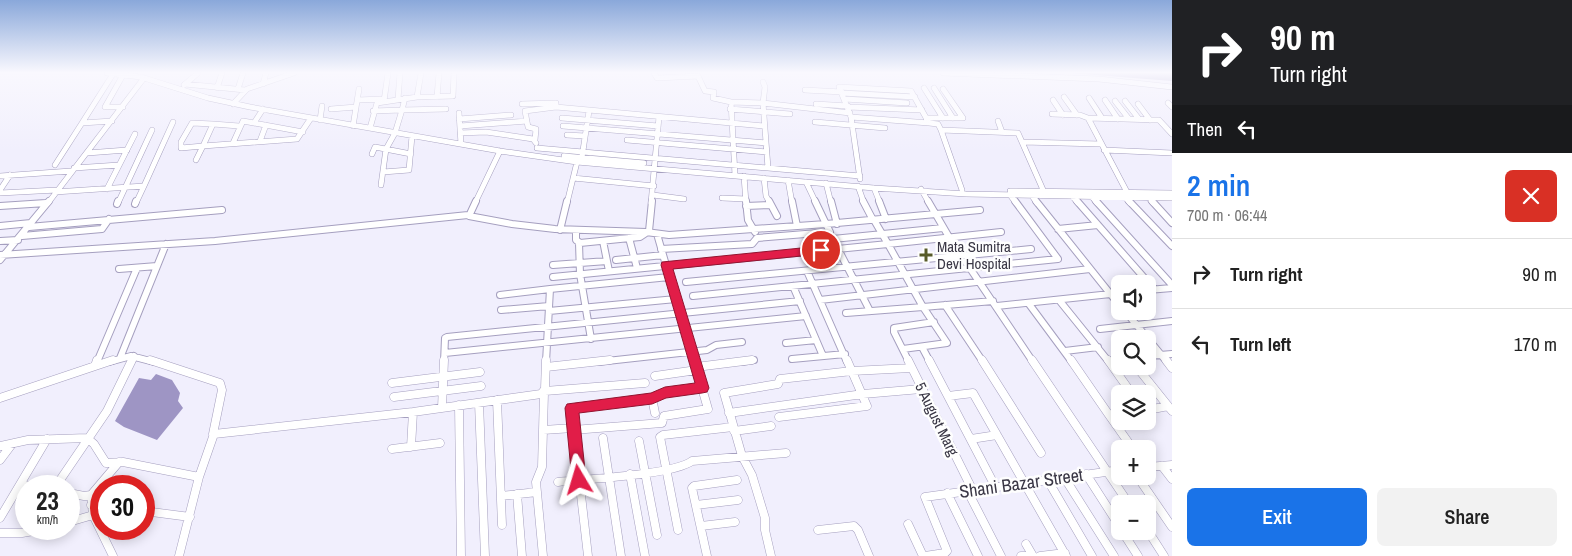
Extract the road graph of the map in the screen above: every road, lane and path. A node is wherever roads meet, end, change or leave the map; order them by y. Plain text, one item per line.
1 (405, 98) edge
2 (96, 99) edge
3 (110, 99) edge
4 (128, 99) edge
5 (214, 99) edge
6 (238, 99) edge
7 (398, 99) edge
8 (718, 99) edge
9 (763, 99) edge
10 (845, 99) joint
11 (905, 99) edge
12 (916, 99) edge
13 (929, 99) edge
14 (941, 99) edge
15 (950, 99) edge
16 (1065, 99) edge
17 (1090, 99) edge
18 (358, 100) joint
19 (384, 100) junction
20 (1053, 100) dead end
21 (1105, 100) dead end
22 (1115, 101) dead end
23 (1125, 101) dead end
24 (731, 102) junction
25 (762, 103) junction
26 (907, 103) junction
27 (233, 104) junction
28 (522, 104) dead end
29 (816, 104) dead end
30 (1138, 104) dead end
31 (322, 106) dead end
32 (123, 107) junction
33 (356, 107) junction
34 (556, 107) junction
35 (263, 109) junction
36 (331, 109) dead end
37 (446, 109) dead end
38 (730, 109) junction
39 (402, 110) junction
40 (910, 110) junction
41 (922, 110) junction
42 (373, 111) junction
43 (589, 111) junction
44 (849, 111) junction
45 (763, 112) junction
46 (790, 114) dead end
47 (1052, 114) dead end
48 (512, 115) dead end
49 (1063, 115) junction
50 (1077, 115) junction
51 (659, 117) junction
52 (310, 118) junction
53 (562, 118) dead end
54 (953, 118) junction
55 (1088, 118) junction
56 (1102, 118) junction
57 (459, 119) junction
58 (1118, 119) junction
59 (1129, 119) junction
60 (1139, 119) junction
61 (320, 120) junction
62 (587, 120) junction
63 (1150, 120) junction
64 (112, 121) junction
65 (526, 121) junction
66 (927, 121) junction
67 (998, 121) dead end
68 (172, 122) dead end
69 (815, 122) dead end
70 (940, 122) junction
71 (254, 123) junction
72 (82, 124) junction
73 (213, 124) junction
74 (732, 124) junction
75 (266, 125) junction
76 (239, 126) junction
77 (353, 126) junction
78 (563, 126) dead end
79 (658, 126) junction
80 (764, 126) junction
81 (853, 126) junction
82 (370, 128) junction
83 (586, 128) junction
84 (885, 128) dead end
85 (152, 130) dead end
86 (303, 132) junction
87 (1002, 132) junction
88 (395, 133) junction
89 (460, 133) junction
90 (135, 134) dead end
91 (658, 134) junction
92 (1172, 134) edge
93 (567, 135) dead end
94 (412, 136) junction
95 (585, 136) junction
96 (535, 140) junction
97 (627, 140) dead end
98 (732, 140) junction
99 (260, 141) junction
100 (657, 142) junction
101 (1023, 142) junction
102 (233, 143) junction
103 (766, 143) junction
104 (461, 144) junction
105 (1100, 144) junction
106 (202, 146) junction
107 (537, 148) junction
108 (386, 149) junction
109 (732, 149) junction
110 (126, 150) junction
111 (1104, 150) junction
112 (500, 151) junction
113 (767, 152) junction
114 (87, 153) junction
115 (1172, 153) edge
116 (372, 154) dead end
117 (411, 154) junction
118 (537, 155) junction
119 (580, 158) junction
120 (196, 160) dead end
121 (656, 164) junction
122 (55, 165) dead end
123 (119, 166) junction
124 (768, 168) junction
125 (73, 170) junction
126 (734, 171) junction
127 (383, 172) junction
128 (0, 176) edge
129 (10, 176) junction
130 (744, 176) junction
131 (573, 178) junction
132 (764, 178) junction
133 (788, 180) junction
134 (806, 182) junction
135 (859, 182) junction
136 (826, 184) junction
137 (381, 185) dead end
138 (144, 186) junction
139 (654, 186) junction
140 (125, 188) junction
141 (874, 188) junction
142 (107, 189) junction
143 (921, 189) junction
144 (962, 190) junction
145 (56, 191) junction
146 (0, 192) edge
147 (1044, 192) junction
148 (1172, 193) edge
149 (1127, 194) junction
150 (653, 195) junction
151 (1010, 195) junction
152 (1032, 196) junction
153 (1072, 196) junction
154 (1092, 196) junction
155 (1148, 197) junction
156 (722, 198) dead end
157 (1172, 198) edge
158 (684, 199) dead end
159 (746, 202) junction
160 (46, 203) junction
161 (117, 204) dead end
162 (135, 204) dead end
163 (771, 205) junction
164 (0, 206) edge
165 (222, 210) dead end
166 (980, 210) dead end
167 (468, 215) junction
168 (935, 215) junction
169 (776, 216) dead end
170 (109, 219) junction
171 (886, 219) junction
172 (873, 220) junction
173 (1172, 223) edge
174 (826, 224) junction
175 (837, 224) junction
176 (30, 225) junction
177 (1098, 225) junction
178 (0, 226) edge
179 (797, 226) junction
180 (943, 228) junction
181 (1058, 228) junction
182 (560, 230) junction
183 (753, 230) junction
184 (576, 231) junction
185 (648, 232) junction
186 (830, 232) junction
187 (1001, 232) dead end
188 (657, 234) junction
189 (882, 234) junction
190 (20, 238) junction
191 (629, 238) junction
192 (757, 238) junction
193 (949, 238) junction
194 (833, 239) junction
195 (0, 241) edge
196 (579, 242) junction
197 (603, 242) junction
198 (166, 244) junction
199 (888, 244) junction
200 (1172, 246) edge
201 (838, 248) junction
202 (1031, 249) dead end
203 (662, 252) junction
204 (3, 255) edge
205 (962, 255) junction
206 (634, 258) junction
207 (0, 260) edge
208 (607, 260) junction
209 (616, 260) dead end
210 (898, 262) junction
211 (579, 263) junction
212 (553, 265) dead end
213 (666, 265) junction
214 (157, 266) junction
215 (848, 267) junction
216 (137, 268) junction
217 (637, 268) junction
218 (970, 268) junction
219 (1090, 269) junction
220 (119, 270) dead end
221 (608, 271) junction
222 (807, 271) junction
223 (580, 274) junction
224 (775, 274) junction
225 (906, 275) junction
226 (1139, 275) edge
227 (553, 277) dead end
228 (670, 277) junction
229 (854, 279) junction
230 (978, 281) junction
231 (686, 282) dead end
232 (813, 284) junction
233 (583, 286) junction
234 (793, 286) junction
235 (1172, 286) edge
236 (780, 287) junction
237 (913, 288) junction
238 (1156, 289) edge
239 (550, 290) junction
240 (1110, 294) joint
241 (500, 295) dead end
242 (862, 295) junction
243 (693, 296) dead end
244 (676, 299) junction
245 (820, 300) junction
246 (1059, 300) junction
247 (800, 301) junction
248 (995, 304) junction
249 (1030, 304) junction
250 (945, 305) junction
251 (586, 307) junction
252 (923, 307) junction
253 (549, 308) junction
254 (501, 310) dead end
255 (870, 311) junction
256 (846, 313) dead end
257 (681, 314) junction
258 (806, 316) junction
259 (1132, 320) edge
260 (1172, 321) edge
261 (934, 322) junction
262 (588, 323) junction
263 (1136, 325) junction
264 (548, 327) junction
265 (1100, 329) dead end
266 (685, 330) junction
267 (591, 339) junction
268 (816, 340) junction
269 (742, 342) dead end
270 (547, 343) junction
271 (786, 343) dead end
272 (922, 347) junction
273 (1098, 347) junction
274 (902, 349) junction
275 (1065, 351) junction
276 (692, 352) junction
277 (445, 354) junction
278 (845, 354) junction
279 (1172, 354) edge
280 (1156, 355) edge
281 (1162, 355) junction
282 (134, 356) junction
283 (823, 356) junction
284 (120, 358) junction
285 (792, 359) dead end
286 (754, 360) dead end
287 (95, 366) junction
288 (546, 367) junction
289 (697, 368) junction
290 (911, 368) junction
291 (1172, 368) edge
292 (852, 371) junction
293 (480, 372) dead end
294 (445, 375) junction
295 (1143, 375) edge
296 (655, 376) dead end
297 (392, 382) dead end
298 (645, 383) dead end
299 (1125, 385) edge
300 (481, 386) dead end
301 (702, 388) junction
302 (921, 389) junction
303 (444, 391) junction
304 (544, 392) junction
305 (863, 394) junction
306 (948, 396) junction
307 (394, 397) dead end
308 (0, 398) edge
309 (652, 398) junction
310 (497, 400) junction
311 (479, 403) junction
312 (459, 406) junction
313 (442, 408) junction
314 (1170, 408) edge
315 (1156, 409) edge
316 (413, 412) junction
317 (655, 413) dead end
318 (729, 413) junction
319 (1109, 415) joint
320 (779, 417) dead end
321 (771, 426) dead end
322 (573, 429) junction
323 (734, 429) junction
324 (543, 430) junction
325 (213, 434) junction
326 (997, 435) junction
327 (603, 438) dead end
328 (47, 439) junction
329 (88, 439) junction
330 (971, 439) junction
331 (1127, 440) edge
332 (639, 441) dead end
333 (440, 443) dead end
334 (12, 444) junction
335 (0, 446) edge
336 (411, 447) junction
337 (392, 449) dead end
338 (786, 453) dead end
339 (1041, 453) dead end
340 (742, 456) junction
341 (0, 460) edge
342 (119, 462) junction
343 (1172, 465) edge
344 (1162, 466) junction
345 (1156, 467) edge
346 (666, 470) junction
347 (645, 472) junction
348 (1108, 472) junction
349 (1111, 472) edge
350 (630, 474) junction
351 (1086, 474) junction
352 (26, 475) edge
353 (63, 475) edge
354 (108, 475) edge
355 (609, 476) junction
356 (199, 477) junction
357 (1064, 477) junction
358 (1172, 479) edge
359 (579, 480) junction
360 (737, 480) dead end
361 (1047, 480) junction
362 (558, 482) dead end
363 (1024, 483) junction
364 (1143, 485) edge
365 (995, 486) junction
366 (969, 490) junction
367 (536, 492) junction
368 (947, 493) junction
369 (15, 494) edge
370 (517, 494) junction
371 (1123, 495) edge
372 (501, 496) junction
373 (738, 500) dead end
374 (696, 505) junction
375 (155, 512) edge
376 (1111, 513) edge
377 (190, 517) junction
378 (0, 518) edge
379 (735, 522) dead end
380 (908, 524) dead end
381 (502, 525) dead end
382 (700, 526) junction
383 (1172, 527) edge
384 (678, 530) dead end
385 (818, 530) dead end
386 (0, 533) edge
387 (15, 533) edge
388 (657, 535) dead end
389 (105, 540) edge
390 (1128, 540) edge
391 (1154, 540) edge
392 (1026, 544) dead end
393 (1066, 555) edge
394 (113, 556) edge
395 (179, 556) edge
396 (461, 556) edge
397 (485, 556) edge
398 (522, 556) edge
399 (543, 556) edge
400 (588, 556) edge
401 (621, 556) edge
402 (645, 556) edge
403 (707, 556) edge
404 (771, 556) edge
405 (869, 556) edge
406 (924, 556) edge
407 (978, 556) edge
408 (1000, 556) edge
409 (1021, 556) edge
410 (1033, 556) edge
411 (1040, 556) edge
412 (1092, 556) edge
413 (1114, 556) edge
414 (1138, 556) edge
415 (1164, 556) edge

1 - 39 street
2 - 72 street
3 - 32 street
4 - 32 street
5 - 27 street
6 - 27 street
7 - 19 street
8 - 24 street
9 - 25 street
10 - 26 street
10 - 44 street
11 - 26 street
12 - 41 street
13 - 70 street
14 - 54 street
15 - 54 street
16 - 50 street
17 - 56 street
18 - 19 street
18 - 33 street
19 - 42 street
20 - 49 street
21 - 58 street
22 - 59 street
23 - 60 street
24 - 25 street
24 - 38 street
25 - 44 street
25 - 45 street
26 - 40 street
27 - 35 street
28 - 34 street
29 - 44 street
30 - 63 street
31 - 61 street
32 - 64 street
33 - 36 street
33 - 77 street
34 - 43 street
34 - 65 street
35 - 52 street
35 - 71 street
37 - 39 street
38 - 45 street
38 - 74 street
39 - 42 street
39 - 88 street
40 - 41 street
40 - 44 street
41 - 66 street
42 - 82 street
43 - 51 street
43 - 62 street
44 - 66 street
44 - 81 street
45 - 46 street
45 - 80 street
47 - 49 street
48 - 57 street
49 - 50 street
50 - 55 street
51 - 74 street
51 - 79 street
52 - 61 street
52 - 86 street
53 - 62 street
54 - 70 street
55 - 56 street
55 - 105 street
56 - 58 street
57 - 65 street
57 - 89 street
58 - 59 street
59 - 60 street
60 - 63 street
61 - 77 street
62 - 79 street
62 - 83 street
63 - 92 street
64 - 72 street
64 - 114 street
65 - 96 street
66 - 70 street
67 - 87 street
68 - 138 street
69 - 81 street
70 - 87 street
70 - 144 street
71 - 75 street
71 - 76 street
72 - 122 street
73 - 76 street
73 - 106 street
73 - 106 street
74 - 80 street
74 - 98 street
75 - 86 street
75 - 99 street
76 - 102 street
77 - 82 street
78 - 83 street
79 - 91 street
80 - 103 street
81 - 84 street
81 - 135 street
82 - 88 street
83 - 91 street
83 - 95 street
85 - 140 street
86 - 99 street
87 - 101 street
88 - 94 street
88 - 108 street
89 - 96 street
89 - 104 street
90 - 110 street
91 - 98 street
91 - 100 street
93 - 95 street
94 - 104 street
94 - 117 street
95 - 119 street
96 - 107 street
97 - 100 street
98 - 103 street
98 - 109 street
99 - 102 street
100 - 109 street
100 - 121 street
101 - 105 street
101 - 147 street
102 - 106 street
103 - 113 street
104 - 112 street
105 - 111 street
106 - 120 street
107 - 118 street
107 - 119 street
108 - 116 street
108 - 117 street
108 - 127 street
109 - 113 street
109 - 126 street
110 - 114 street
110 - 123 street
111 - 115 street
111 - 149 street
112 - 118 street
112 - 167 street
113 - 124 street
114 - 125 street
117 - 127 street
118 - 119 street
119 - 121 street
119 - 121 street
119 - 131 street
121 - 126 street
121 - 126 street
121 - 139 street
123 - 125 street
123 - 142 street
124 - 126 street
124 - 135 street
125 - 129 street
125 - 145 street
126 - 130 street
126 - 135 street
127 - 137 street
128 - 129 street
129 - 146 street
130 - 132 street
130 - 159 street
131 - 139 street
131 - 182 street
132 - 133 street
132 - 163 street
133 - 134 street
133 - 179 street
134 - 136 street
134 - 174 street
135 - 136 street
135 - 141 street
135 - 143 street
135 - 172 street
136 - 175 street
138 - 140 street
138 - 162 street
139 - 150 street
140 - 142 street
140 - 161 street
141 - 143 street
141 - 171 street
142 - 145 street
143 - 144 street
143 - 151 street
143 - 168 street
144 - 147 street
145 - 146 street
145 - 160 street
147 - 149 street
148 - 149 street
149 - 154 street
149 - 155 street
149 - 200 street
150 - 158 street
150 - 185 street
151 - 152 street
151 - 218 street
152 - 153 street
152 - 181 street
153 - 154 street
153 - 177 street
154 - 235 street
155 - 157 street
155 - 173 street
156 - 159 street
159 - 163 street
159 - 183 street
160 - 164 street
160 - 176 street
163 - 169 street
165 - 170 street
166 - 168 street
167 - 182 street
167 - 198 street
168 - 171 street
168 - 180 street
170 - 176 street
170 - 190 street
171 - 172 street
172 - 175 street
172 - 189 street
174 - 175 street
174 - 179 street
174 - 186 street
176 - 178 street
176 - 190 street
177 - 181 street
177 - 226 street
179 - 183 street
180 - 189 street
180 - 193 street
181 - 219 street
182 - 184 street
183 - 188 street
183 - 192 street
184 - 185 street
184 - 196 street
185 - 188 street
185 - 191 street
186 - 192 street
186 - 194 street
187 - 193 street
188 - 203 street
189 - 194 street
189 - 199 street
190 - 195 street
190 - 204 street
191 - 197 street
191 - 206 street
192 - 203 street
193 - 199 street
193 - 205 street
194 - 201 street
196 - 197 street
196 - 211 street
197 - 208 street
198 - 204 street
198 - 214 street
199 - 201 street
199 - 210 street
201 - 213 street
201 - 215 street
202 - 205 street
203 - 206 street
203 - 213 street
204 - 207 street
205 - 210 street
205 - 218 street
206 - 209 street
206 - 217 street
208 - 211 street
208 - 221 street
210 - 215 street
210 - 225 street
211 - 212 street
211 - 223 street
213 - 217 street
213 - 228 street
214 - 216 street
214 - 284 street
215 - 222 street
215 - 229 street
216 - 220 street
216 - 287 street
217 - 221 street
218 - 225 street
218 - 230 street
219 - 230 street
219 - 240 street
221 - 223 street
222 - 224 street
222 - 232 street
223 - 227 street
223 - 233 street
224 - 231 street
224 - 236 street
225 - 229 street
225 - 237 street
228 - 233 street
228 - 244 street
229 - 232 street
229 - 242 street
230 - 237 street
230 - 248 street
232 - 234 street
232 - 245 street
233 - 239 street
233 - 251 street
234 - 236 street
234 - 247 street
235 - 238 street
236 - 243 street
237 - 242 street
237 - 252 street
239 - 241 street
239 - 253 street
240 - 246 street
242 - 245 street
242 - 255 street
244 - 251 street
244 - 257 street
245 - 278 street
246 - 249 street
246 - 273 street
247 - 257 street
247 - 258 street
248 - 249 street
248 - 250 street
248 - 348 street
249 - 275 street
250 - 252 street
250 - 339 street
251 - 253 street
251 - 262 street
252 - 255 street
252 - 261 street
253 - 254 street
253 - 264 street
255 - 256 street
257 - 262 street
257 - 266 street
258 - 266 street
258 - 268 street
259 - 263 street
260 - 263 street
261 - 272 street
261 - 274 street, 5 August Marg
262 - 264 street
262 - 267 street
263 - 265 street
263 - 281 street
264 - 270 street
264 - 277 street
266 - 267 street
266 - 276 street
267 - 270 street
268 - 271 street
268 - 283 street
269 - 276 street
270 - 277 street
270 - 288 street
272 - 274 street
272 - 306 street
273 - 275 street
273 - 299 street
274 - 290 street, 5 August Marg
275 - 319 street
276 - 288 street
276 - 289 street
277 - 294 street
278 - 283 street
278 - 292 street
279 - 281 street
280 - 281 street
281 - 291 street
282 - 284 street
282 - 325 street
282 - 329 street
283 - 285 street
284 - 287 street
286 - 289 street
287 - 308 street
288 - 304 street
289 - 296 street
289 - 301 street
290 - 292 street
290 - 302 street, 5 August Marg
292 - 305 street
292 - 318 street
293 - 294 street
294 - 297 street
294 - 303 street
295 - 314 street
298 - 304 street
300 - 303 street
301 - 309 street
301 - 322 street
302 - 305 street
302 - 366 street, 5 August Marg
303 - 307 street
303 - 313 street
304 - 310 street
304 - 324 street
305 - 318 street
305 - 320 street
306 - 326 street
306 - 330 street
309 - 317 street
309 - 322 street
310 - 311 street
310 - 372 street
311 - 312 street
311 - 397 street
312 - 313 street
312 - 396 street
313 - 316 street
314 - 315 street
316 - 325 street
316 - 336 street
318 - 323 street
319 - 331 street
321 - 323 street
322 - 324 street
322 - 359 street
323 - 340 street
323 - 346 street
324 - 367 street
325 - 356 street
326 - 330 street
326 - 363 street
327 - 355 street
328 - 329 street
328 - 334 street
328 - 352 street
329 - 342 street
329 - 353 street
330 - 365 street
332 - 347 street
333 - 336 street
334 - 335 street
334 - 341 street
336 - 337 street
338 - 340 street
340 - 346 street
340 - 404 street
342 - 354 street
342 - 356 street
343 - 344 street
344 - 345 street
344 - 358 street
346 - 347 street
346 - 384 street
347 - 350 street
347 - 388 street
348 - 349 street, Shani Bazar Street
348 - 351 street, Shani Bazar Street
348 - 371 street
350 - 355 street
350 - 402 street
351 - 357 street, Shani Bazar Street
351 - 376 street
355 - 359 street
355 - 401 street
356 - 377 street
357 - 361 street, Shani Bazar Street
357 - 413 street
359 - 362 street
359 - 400 street
360 - 374 street
361 - 363 street, Shani Bazar Street
361 - 412 street
363 - 365 street, Shani Bazar Street
363 - 393 street
364 - 383 street
365 - 366 street, Shani Bazar Street
366 - 368 street, Shani Bazar Street
366 - 408 street, 5 August Marg
367 - 370 street
367 - 399 street
368 - 406 street, Shani Bazar Street
368 - 407 street
369 - 378 street
370 - 372 street
370 - 398 street
372 - 381 street
373 - 374 street
374 - 382 street
375 - 377 street
377 - 395 street
379 - 382 street
380 - 406 street
382 - 403 street
385 - 405 street
386 - 387 street
389 - 394 street
390 - 414 street
391 - 415 street
392 - 410 street
393 - 411 street
409 - 410 street

